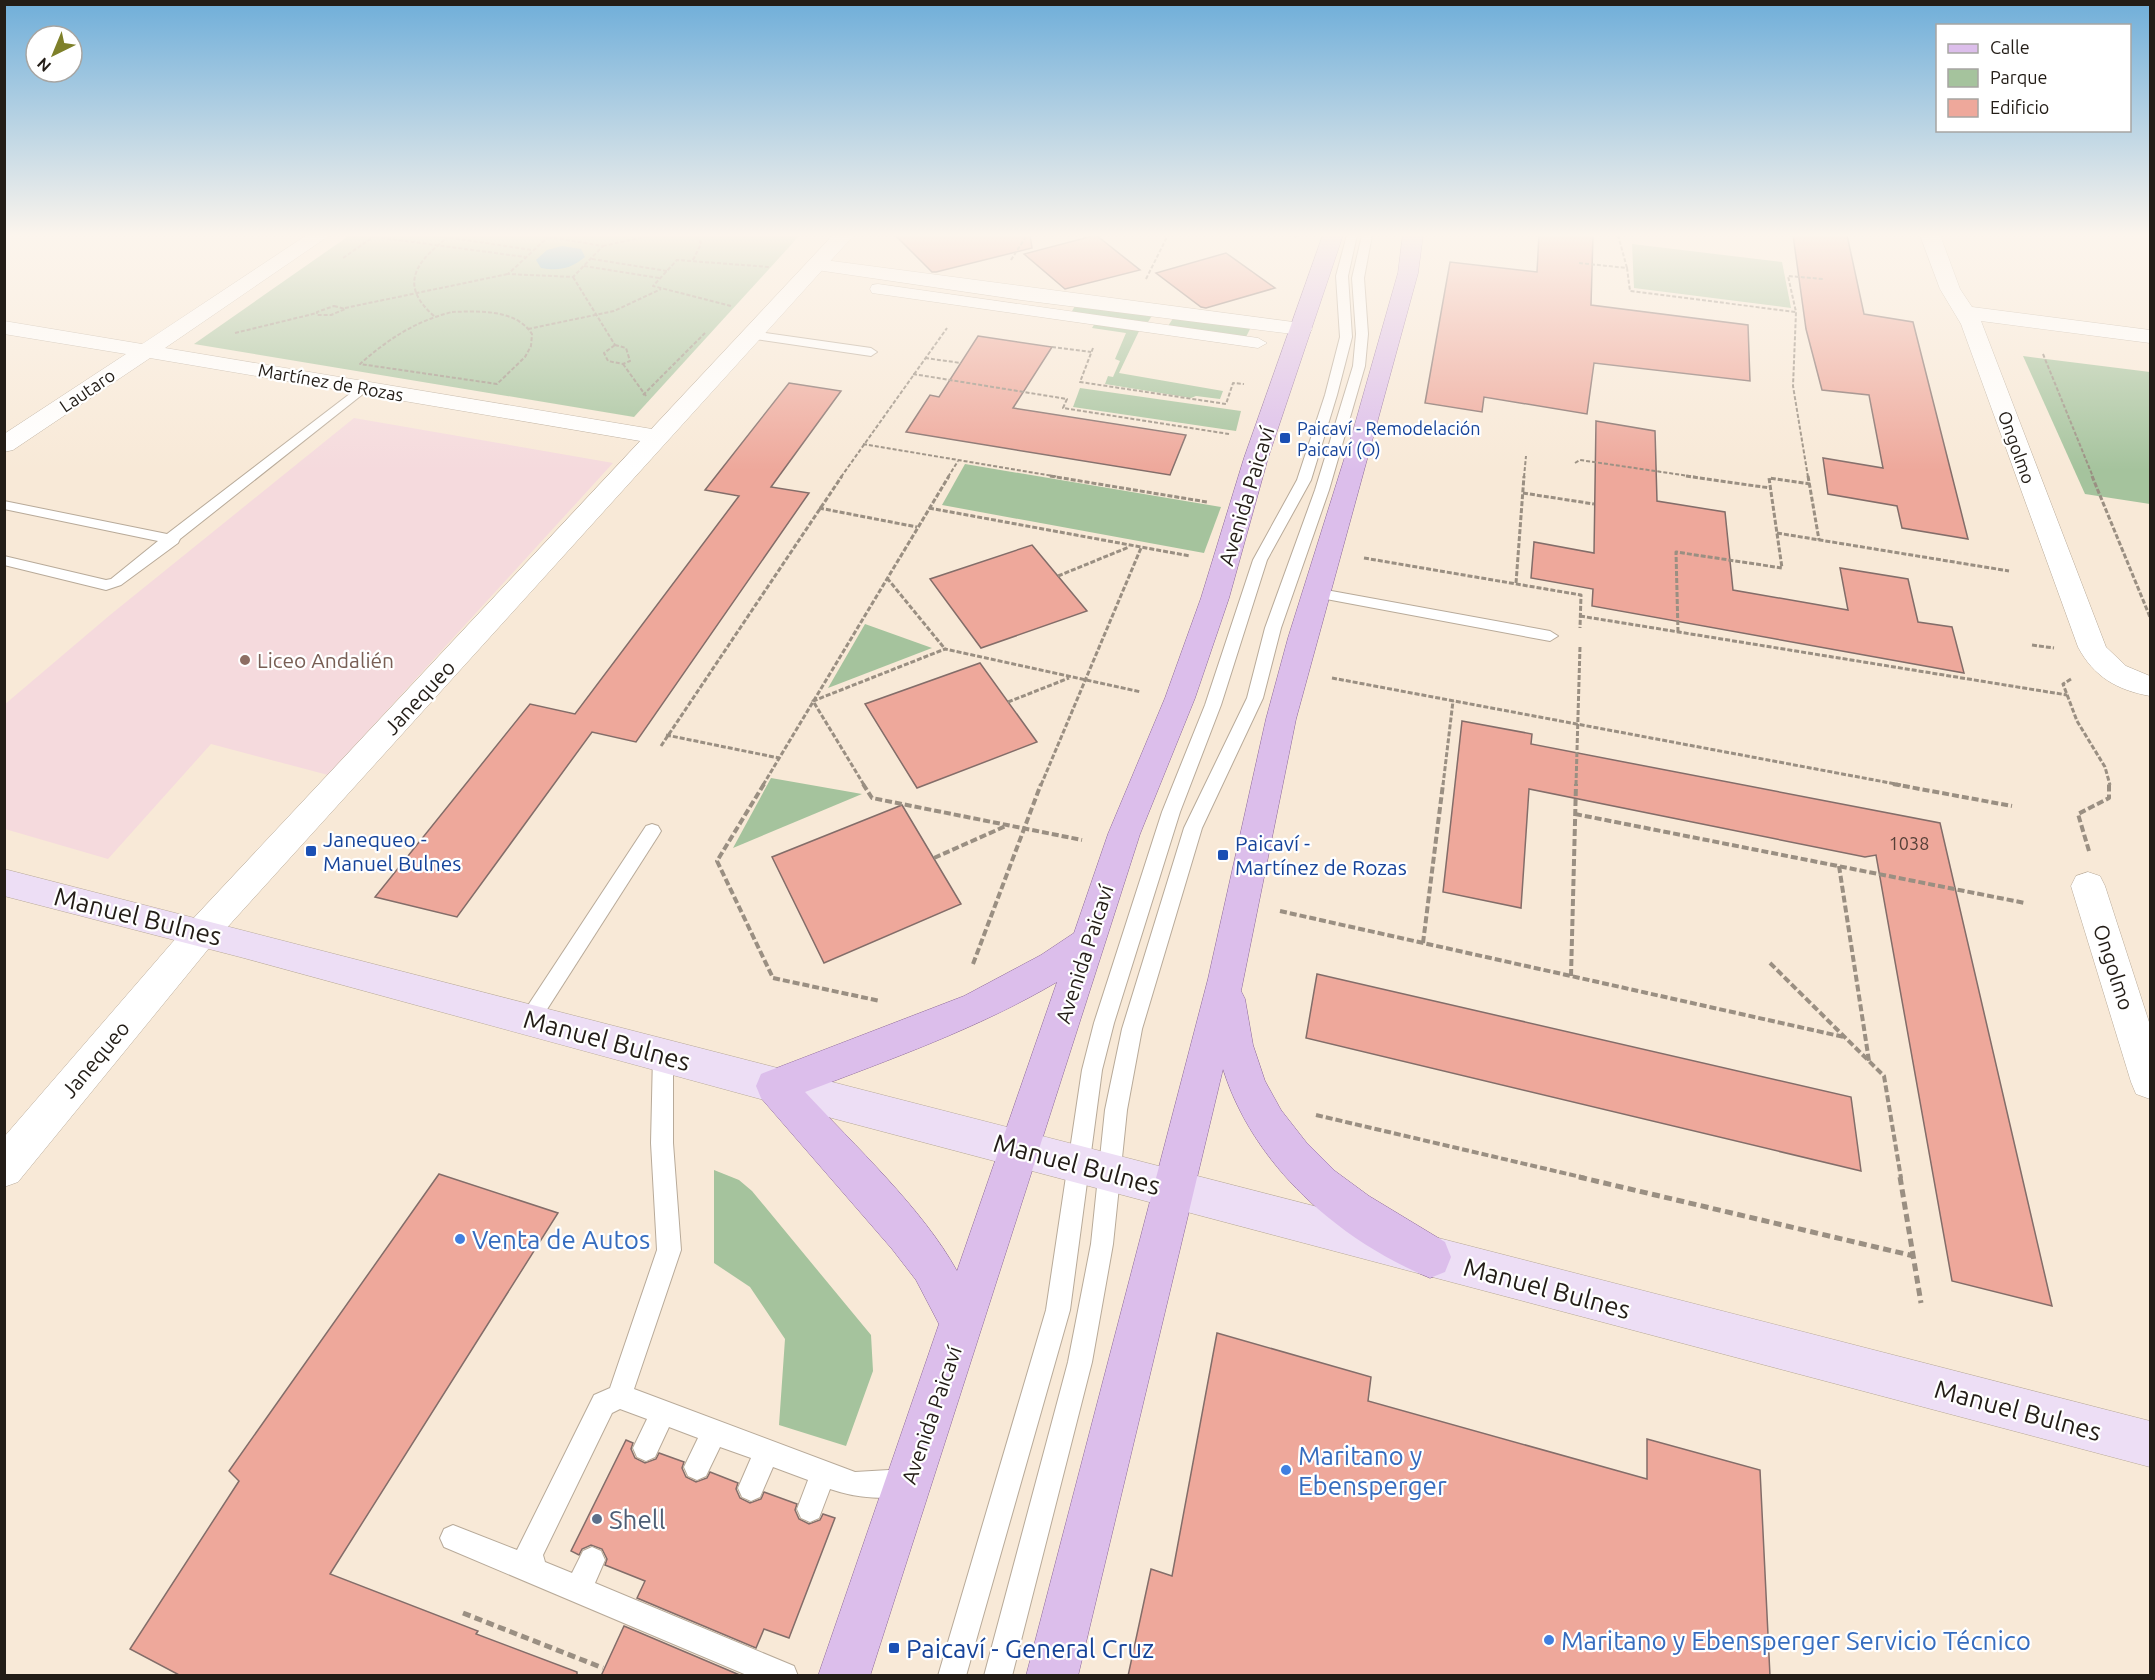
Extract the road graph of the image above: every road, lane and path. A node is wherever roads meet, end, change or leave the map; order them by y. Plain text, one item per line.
1 (202, 313) edge
2 (317, 313) edge
3 (338, 313) edge
4 (431, 313) edge
5 (446, 313) edge
6 (495, 313) edge
7 (602, 313) edge
8 (772, 313) edge
9 (957, 313) edge
10 (1052, 313) edge
11 (1177, 313) edge
12 (1306, 313) edge
13 (1345, 313) edge
14 (1361, 313) edge
15 (1397, 313) edge
16 (1796, 313) edge
17 (1967, 313) edge
18 (1970, 313) edge
19 (596, 315) junction
20 (434, 316) junction
21 (2022, 320) junction
22 (4, 327) edge
23 (528, 329) junction
24 (1301, 329) junction
25 (752, 335) junction
26 (2151, 336) edge
27 (1258, 343) dead end
28 (1094, 344) dead end
29 (615, 345) junction
30 (1052, 347) dead end
31 (146, 351) junction
32 (871, 352) dead end
33 (1091, 352) junction
34 (925, 358) junction
35 (961, 363) dead end
36 (913, 374) junction
37 (1248, 385) dead end
38 (364, 387) junction
39 (1238, 436) dead end
40 (658, 437) junction
41 (863, 444) junction
42 (4, 445) edge
43 (1527, 456) dead end
44 (958, 461) junction
45 (1575, 463) dead end
46 (1354, 470) junction
47 (1810, 484) junction
48 (1770, 488) dead end
49 (1523, 493) junction
50 (1214, 503) dead end
51 (1594, 504) dead end
52 (4, 505) edge
53 (819, 508) junction
54 (929, 508) junction
55 (917, 527) junction
56 (1777, 533) junction
57 (173, 540) junction
58 (1819, 540) junction
59 (1130, 547) junction
60 (1141, 548) junction
61 (1194, 557) dead end
62 (1362, 557) dead end
63 (4, 560) edge
64 (1296, 562) junction
65 (2009, 571) dead end
66 (1058, 576) dead end
67 (887, 578) junction
68 (1516, 583) junction
69 (1316, 593) junction
70 (1580, 616) junction
71 (2151, 617) edge
72 (1678, 632) junction
73 (1551, 636) dead end
74 (945, 649) junction
75 (2100, 661) junction
76 (1328, 677) dead end
77 (1071, 678) junction
78 (1084, 680) junction
79 (2151, 686) edge
80 (1145, 693) dead end
81 (2067, 694) junction
82 (813, 701) junction
83 (1453, 701) junction
84 (1008, 702) dead end
85 (1578, 724) junction
86 (666, 735) junction
87 (661, 746) dead end
88 (779, 758) junction
89 (2012, 806) dead end
90 (1575, 814) junction
91 (1009, 825) junction
92 (1025, 828) junction
93 (652, 831) dead end
94 (1091, 842) dead end
95 (934, 858) dead end
96 (1839, 866) junction
97 (4, 882) edge
98 (2088, 886) joint
99 (2025, 903) dead end
100 (1280, 911) dead end
101 (202, 932) junction
102 (1088, 942) junction
103 (1423, 943) junction
104 (1770, 963) dead end
105 (969, 973) dead end
106 (1571, 976) junction
107 (1226, 979) junction
108 (890, 1003) dead end
109 (530, 1019) junction
110 (1845, 1037) junction
111 (663, 1055) junction
112 (1869, 1062) junction
113 (2151, 1082) edge
114 (775, 1086) junction
115 (1310, 1112) dead end
116 (1020, 1149) junction
117 (4, 1168) edge
118 (1095, 1168) junction
119 (1173, 1189) junction
120 (1914, 1256) junction
121 (1430, 1257) junction
122 (1921, 1303) dead end
123 (963, 1324) junction
124 (619, 1396) junction
125 (663, 1412) junction
126 (714, 1432) junction
127 (2151, 1444) edge
128 (646, 1448) dead end
129 (766, 1452) junction
130 (697, 1467) dead end
131 (823, 1473) junction
132 (908, 1482) junction
133 (751, 1488) dead end
134 (810, 1509) dead end
135 (453, 1538) dead end
136 (592, 1560) dead end
137 (536, 1571) junction
138 (578, 1590) junction
139 (463, 1613) dead end
140 (603, 1668) dead end
141 (784, 1676) edge
142 (844, 1676) edge
143 (952, 1676) edge
144 (998, 1676) edge
145 (1052, 1676) edge

1 - 31 street, Lautaro
2 - 3 path
4 - 20 path
5 - 20 path
6 - 23 path
7 - 19 path
8 - 25 street, Janequeo
9 - 34 path
10 - 27 street
11 - 24 street
12 - 24 main road, Avenida Paicaví
13 - 118 lane
14 - 64 lane
15 - 46 main road
16 - 47 path
17 - 75 street, Ongolmo
18 - 21 street
19 - 23 path
19 - 29 path
20 - 23 path
21 - 26 street
21 - 71 path
22 - 31 street, Martínez de Rozas
24 - 102 main road, Avenida Paicaví
25 - 32 lane
25 - 40 street, Janequeo
28 - 33 path
29 - 29 path
30 - 33 path
31 - 38 street, Martínez de Rozas
31 - 42 street, Lautaro
33 - 37 path
34 - 35 path
34 - 36 path
36 - 39 path
36 - 41 path
38 - 40 street, Martínez de Rozas
38 - 57 lane
40 - 101 street, Janequeo
41 - 44 path
41 - 53 path
43 - 49 path
44 - 50 path
44 - 54 path
45 - 48 path
46 - 64 lane
46 - 69 main road
47 - 56 path
47 - 58 path
49 - 51 path
49 - 68 path
52 - 57 lane
53 - 55 path
53 - 86 path
54 - 55 path
54 - 59 path
55 - 67 path
56 - 58 path
56 - 72 path
57 - 63 lane
58 - 65 path
59 - 60 path
59 - 66 path
60 - 61 path
60 - 78 path
62 - 68 path
64 - 118 lane
67 - 74 path
67 - 82 path
68 - 70 path
69 - 73 lane
69 - 107 main road
70 - 72 path
70 - 85 path
72 - 81 path
74 - 77 path
74 - 82 path
75 - 79 street
75 - 81 path
76 - 83 path
77 - 78 path
77 - 84 path
78 - 80 path
78 - 92 path
81 - 98 path
82 - 88 path
82 - 91 path
83 - 85 path
83 - 103 path
85 - 89 path
85 - 90 path
86 - 87 path
86 - 88 path
88 - 108 path
90 - 96 path
90 - 106 path
91 - 92 path
91 - 95 path
92 - 94 path
92 - 105 path
93 - 109 lane
96 - 99 path
96 - 112 path
97 - 101 main road, Manuel Bulnes
98 - 113 street, Ongolmo
100 - 103 path
101 - 109 main road, Manuel Bulnes
101 - 117 street, Janequeo
102 - 114 main road
102 - 116 main road, Avenida Paicaví
103 - 106 path
104 - 110 path
106 - 110 path
107 - 119 main road
107 - 121 main road
109 - 111 main road, Manuel Bulnes
110 - 112 path
111 - 114 main road, Manuel Bulnes
111 - 124 lane
112 - 120 path
114 - 116 main road, Manuel Bulnes
114 - 123 main road
115 - 120 path
116 - 118 main road, Manuel Bulnes
116 - 123 main road, Avenida Paicaví
118 - 119 main road, Manuel Bulnes
118 - 143 lane
118 - 144 lane
119 - 121 main road, Manuel Bulnes
119 - 145 main road
120 - 122 path
121 - 127 main road, Manuel Bulnes
123 - 132 main road, Avenida Paicaví
124 - 125 lane
124 - 137 lane
125 - 126 lane
125 - 128 lane
126 - 129 lane
126 - 130 lane
129 - 131 lane
129 - 133 lane
131 - 132 lane
131 - 134 lane
132 - 142 main road, Avenida Paicaví
135 - 137 lane
136 - 138 lane
137 - 138 lane
138 - 141 lane
139 - 140 path

